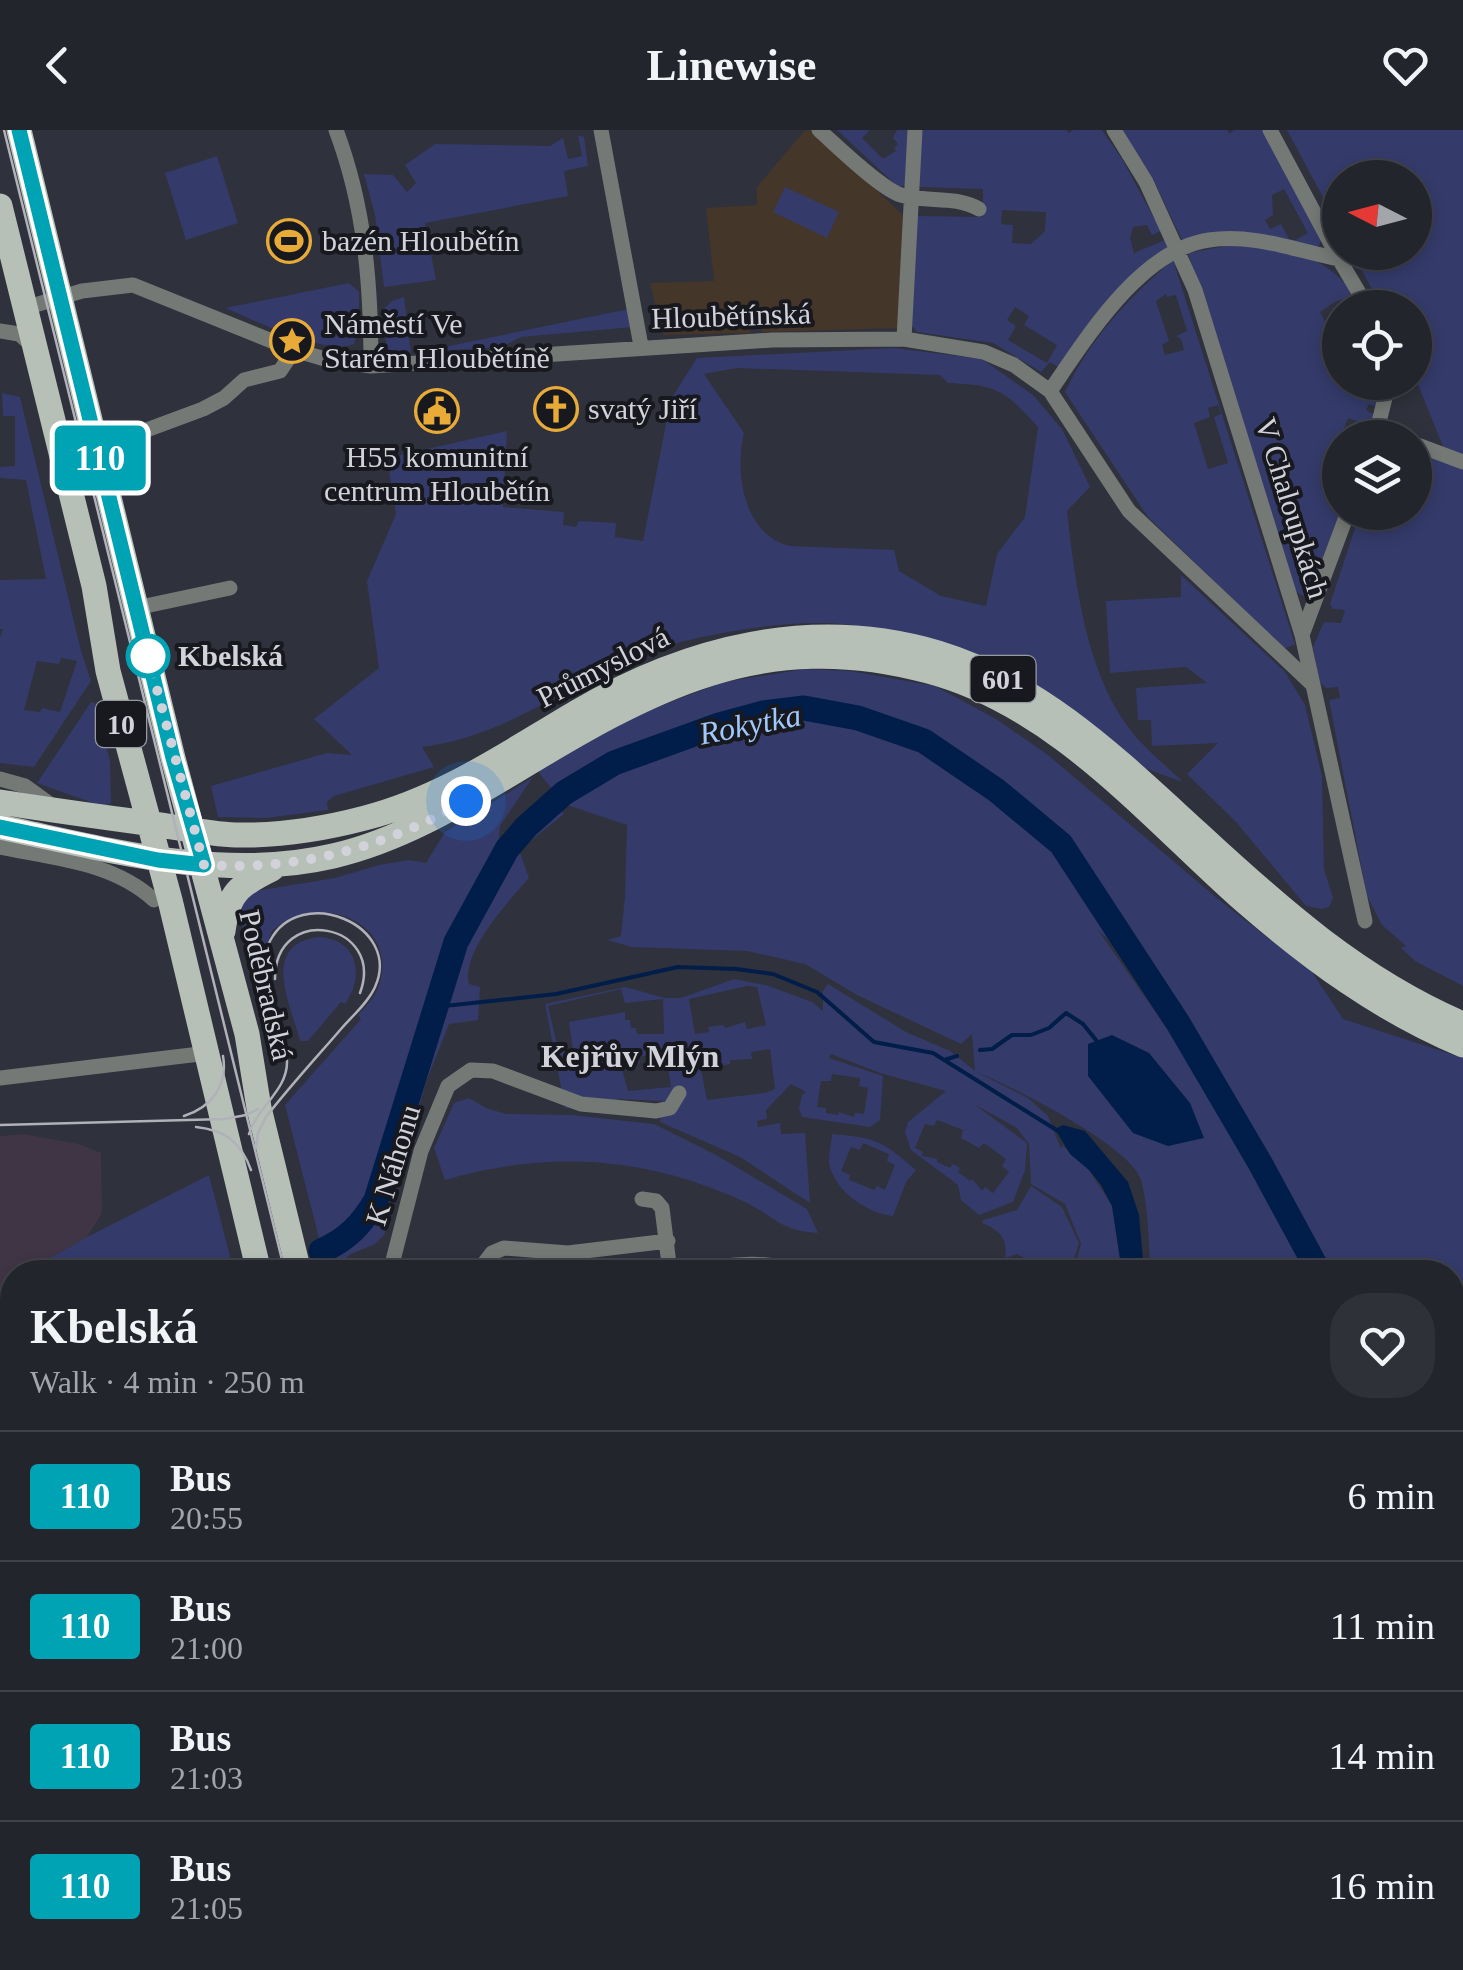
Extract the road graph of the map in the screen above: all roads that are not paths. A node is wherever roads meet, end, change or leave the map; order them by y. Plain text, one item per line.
1 (19, 130) edge
2 (336, 130) edge
3 (601, 130) edge
4 (819, 130) edge
5 (916, 130) edge
6 (1114, 130) edge
7 (1270, 130) edge
8 (913, 198) junction
9 (0, 206) edge
10 (979, 209) dead end
11 (1322, 227) edge
12 (1178, 251) junction
13 (1322, 255) edge
14 (61, 300) junction
15 (25, 308) junction
16 (0, 331) edge
17 (904, 339) junction
18 (641, 346) junction
19 (35, 349) junction
20 (294, 350) junction
21 (372, 366) junction
22 (1050, 391) junction
23 (116, 441) dead end
24 (1432, 450) edge
25 (1463, 462) edge
26 (1341, 530) edge
27 (230, 588) dead end
28 (136, 608) junction
29 (1302, 636) junction
30 (1311, 684) junction
31 (0, 779) edge
32 (0, 802) edge
33 (56, 810) junction
34 (147, 823) junction
35 (0, 827) edge
36 (194, 830) junction
37 (0, 846) edge
38 (158, 860) junction
39 (283, 864) junction
40 (204, 865) junction
41 (154, 900) dead end
42 (1365, 921) dead end
43 (223, 936) junction
44 (1463, 1024) edge
45 (1463, 1046) edge
46 (208, 1053) junction
47 (0, 1078) edge
48 (679, 1093) dead end
49 (642, 1199) dead end
50 (668, 1240) junction
51 (256, 1260) edge
52 (296, 1260) edge
53 (393, 1260) edge
54 (487, 1260) edge
55 (672, 1260) edge

1 - 14 main road, Poděbradská / 10
2 - 21 street
3 - 18 street
4 - 8 street
5 - 8 street
6 - 12 street, V Chaloupkách
7 - 11 street
8 - 10 street
8 - 17 street
9 - 15 main road, 10
12 - 13 street
12 - 22 street
12 - 29 street, V Chaloupkách
14 - 15 street, Hloubětínská
14 - 20 street, Hloubětínská
14 - 28 main road, Poděbradská / 10
15 - 19 main road, 10
16 - 19 street
17 - 18 street, Hloubětínská
17 - 22 street, Hloubětínská
18 - 21 street, Hloubětínská
19 - 34 main road, 10
20 - 21 street, Hloubětínská
20 - 23 street
22 - 30 street, Hloubětínská
24 - 25 street
26 - 29 street
27 - 28 street
28 - 36 main road, Poděbradská / 10
29 - 30 street, V Chaloupkách
30 - 42 street, V Chaloupkách
31 - 33 street
32 - 33 main road, 601
33 - 34 main road, 601
34 - 36 main road, Průmyslová / 601
34 - 38 main road, 10
35 - 38 main road, 601
36 - 40 main road, Poděbradská
36 - 44 main road, Průmyslová / 601
37 - 41 street
38 - 40 main road, 601
38 - 46 main road
39 - 40 main road, Průmyslová / 601
39 - 43 main road
39 - 45 main road, Průmyslová / 601
40 - 43 main road, Poděbradská
43 - 52 main road, Poděbradská
46 - 47 street
46 - 51 main road
48 - 53 street, K Náhonu
49 - 50 street
50 - 54 street
50 - 55 street

